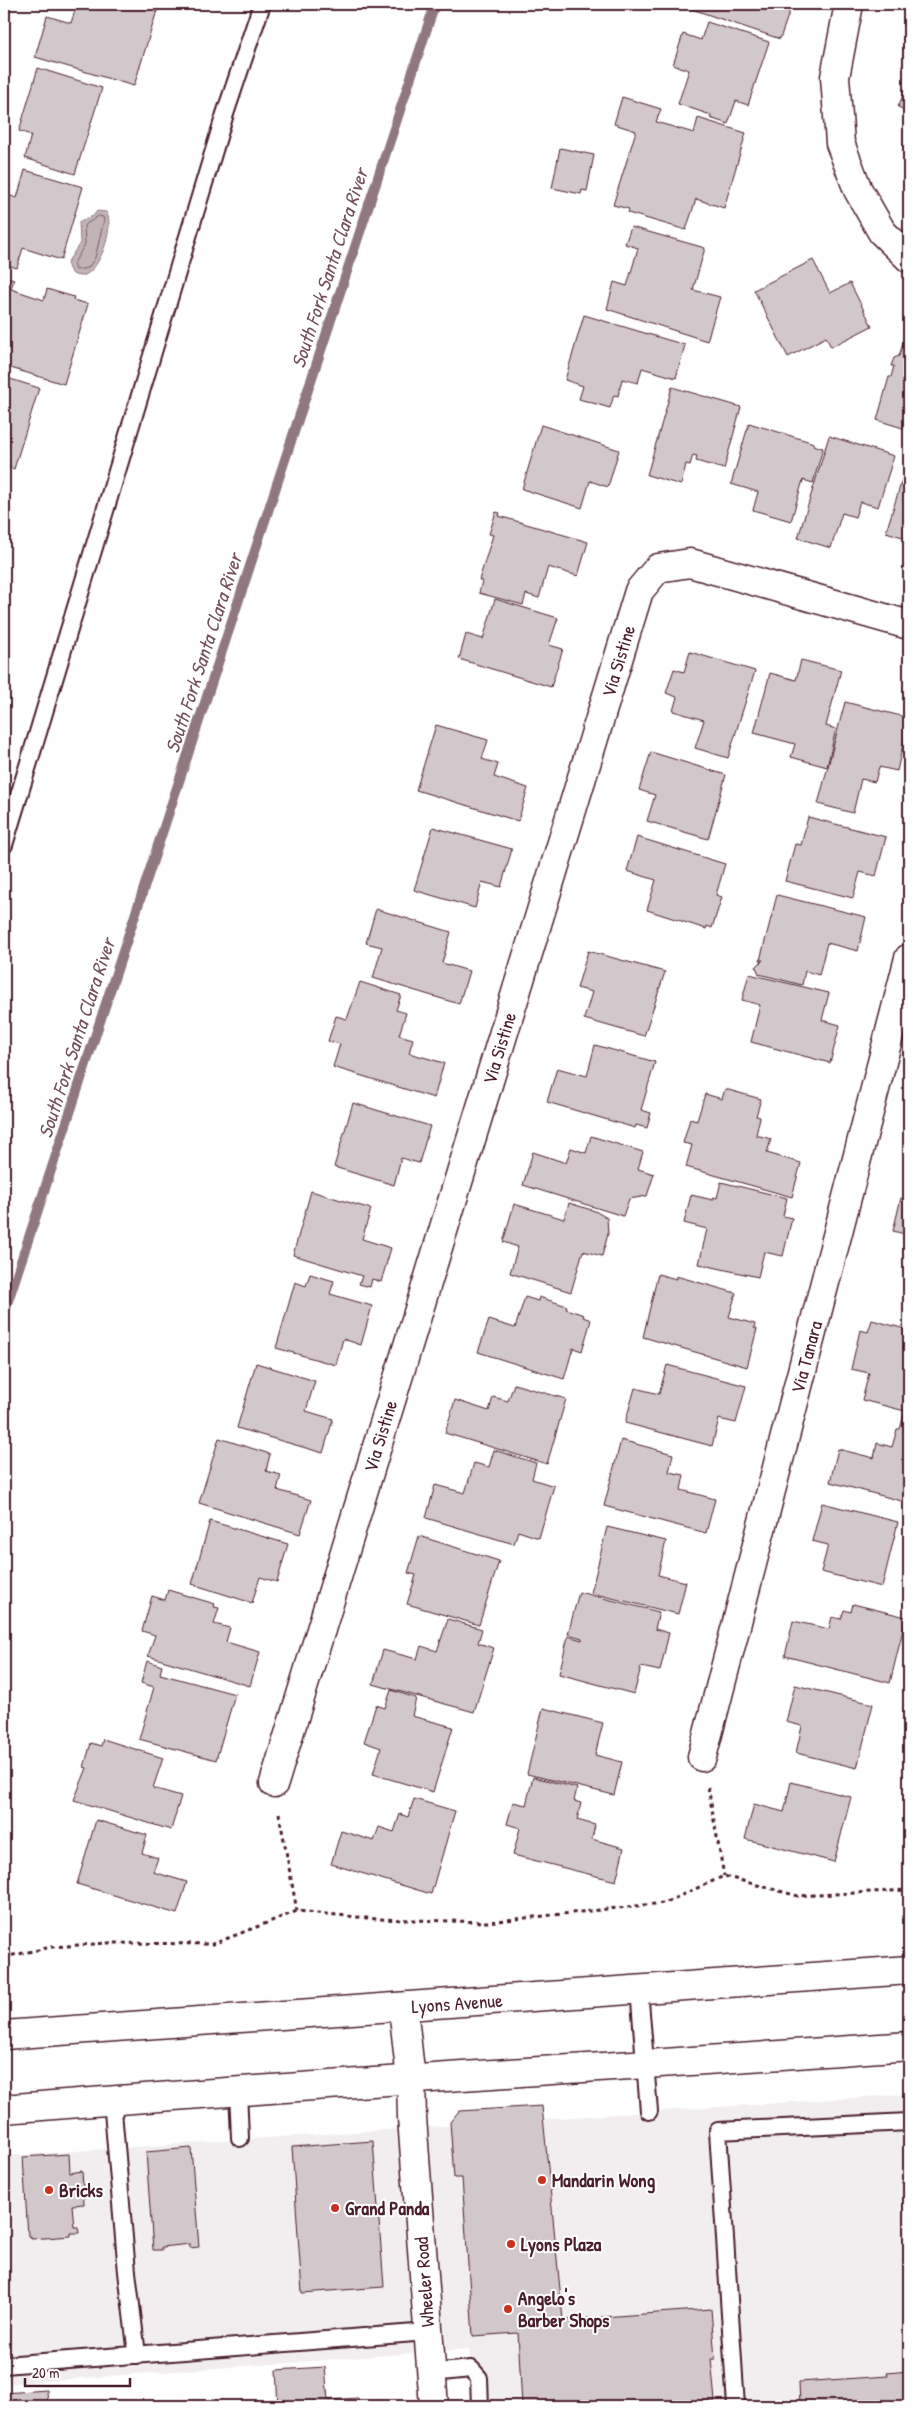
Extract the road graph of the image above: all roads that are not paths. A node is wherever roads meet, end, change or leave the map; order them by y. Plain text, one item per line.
1 (262, 4) edge
2 (849, 4) edge
3 (909, 258) edge
4 (909, 624) edge
5 (4, 845) edge
6 (909, 958) edge
7 (702, 1757) road end
8 (274, 1783) road end
9 (909, 1970) edge
10 (639, 1989) junction
11 (403, 2008) junction
12 (4, 2036) edge
13 (909, 2046) edge
14 (645, 2065) junction
15 (411, 2080) junction
16 (238, 2090) junction
17 (112, 2100) junction
18 (4, 2109) edge
19 (649, 2111) dead end
20 (909, 2122) edge
21 (240, 2138) dead end
22 (428, 2332) junction
23 (137, 2355) junction
24 (4, 2365) edge
25 (431, 2373) junction
26 (434, 2406) edge
27 (480, 2406) edge
28 (736, 2406) edge

1 - 5 lane
2 - 3 street
4 - 8 street, Via Sistine
6 - 7 street, Via Tanara
9 - 10 street, Lyons Avenue
10 - 11 street, Lyons Avenue
10 - 14 lane
11 - 12 street, Lyons Avenue
11 - 15 street, Wheeler Road
13 - 14 street
14 - 15 street
14 - 19 lane
15 - 16 street
15 - 22 street, Wheeler Road
16 - 17 street
16 - 21 lane
17 - 18 street
17 - 23 lane
20 - 28 lane
22 - 23 lane
22 - 25 street, Wheeler Road
23 - 24 lane
25 - 26 street, Wheeler Road
25 - 27 lane

